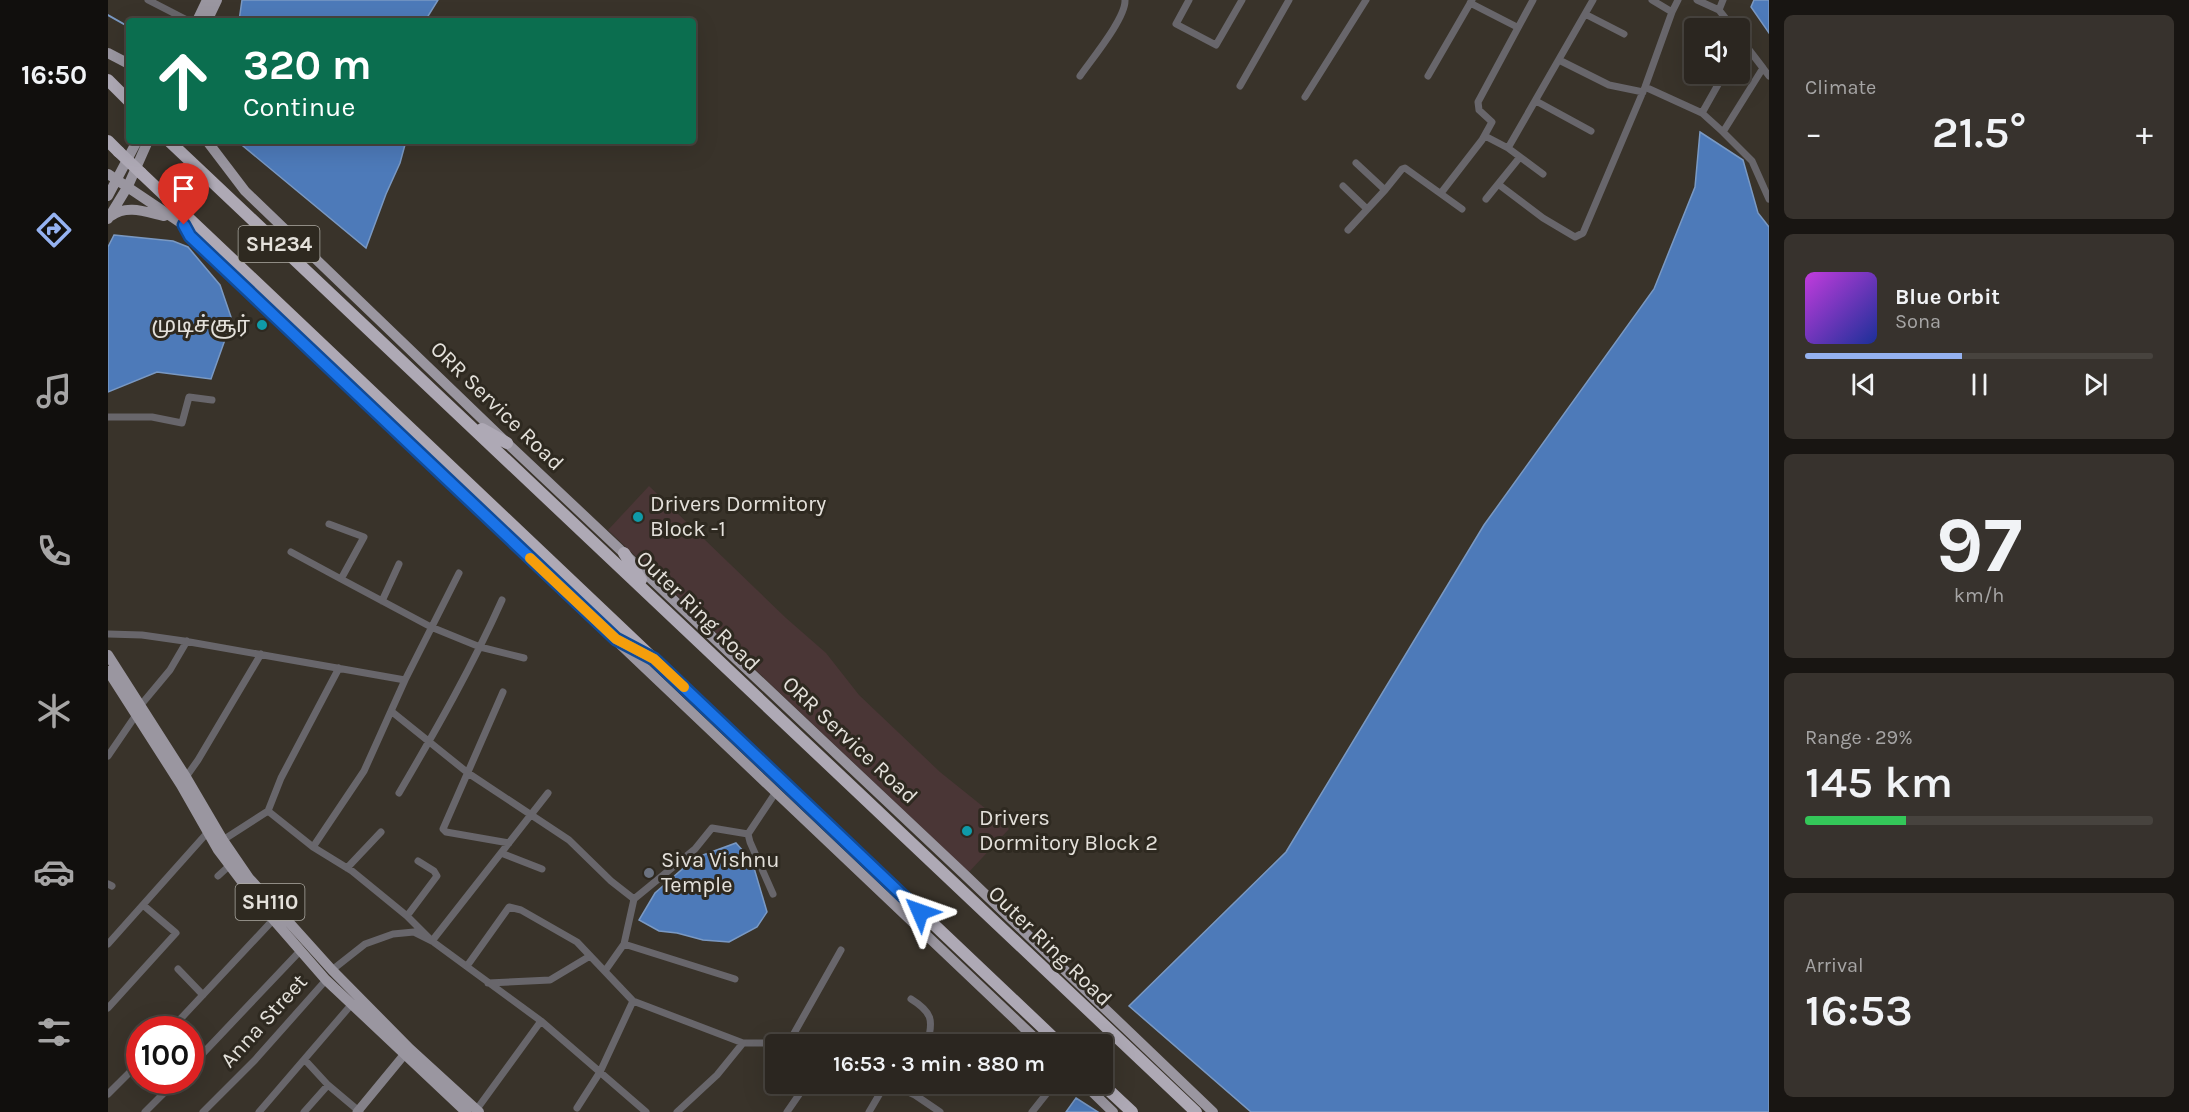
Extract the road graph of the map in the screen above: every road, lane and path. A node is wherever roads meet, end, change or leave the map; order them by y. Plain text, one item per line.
1 (148, 0) edge
2 (207, 0) edge
3 (217, 0) edge
4 (1124, 0) edge
5 (1190, 0) edge
6 (1242, 0) edge
7 (1289, 0) edge
8 (1366, 0) edge
9 (1533, 0) edge
10 (1593, 0) edge
11 (1652, 0) edge
12 (1678, 0) edge
13 (1697, 0) edge
14 (1723, 0) edge
15 (1471, 1) edge
16 (1719, 10) junction
17 (1672, 12) junction
18 (1585, 14) junction
19 (183, 18) edge
20 (198, 18) edge
21 (208, 18) edge
22 (1725, 18) edge
23 (1517, 27) junction
24 (1624, 34) dead end
25 (108, 52) edge
26 (1750, 52) edge
27 (1559, 60) junction
28 (126, 62) edge
29 (1763, 68) junction
30 (1080, 76) dead end
31 (1428, 76) dead end
32 (1769, 76) edge
33 (108, 81) edge
34 (1718, 84) edge
35 (1240, 86) dead end
36 (1644, 90) junction
37 (1305, 97) dead end
38 (126, 98) edge
39 (1536, 100) junction
40 (1702, 113) junction
41 (1591, 131) dead end
42 (1723, 132) junction
43 (1485, 136) junction
44 (108, 141) edge
45 (135, 144) edge
46 (147, 144) edge
47 (172, 144) edge
48 (209, 144) edge
49 (1508, 148) junction
50 (1520, 157) junction
51 (1356, 163) dead end
52 (1543, 174) dead end
53 (112, 177) edge
54 (1498, 184) junction
55 (128, 186) junction
56 (1343, 186) dead end
57 (1385, 190) junction
58 (1441, 193) junction
59 (108, 196) edge
60 (1486, 199) dead end
61 (1769, 199) edge
62 (1367, 209) junction
63 (1462, 209) dead end
64 (109, 218) edge
65 (173, 219) junction
66 (1348, 230) dead end
67 (212, 400) dead end
68 (108, 417) edge
69 (465, 419) junction
70 (507, 443) junction
71 (472, 487) junction
72 (329, 524) dead end
73 (494, 524) junction
74 (291, 552) dead end
75 (624, 553) junction
76 (399, 564) dead end
77 (459, 573) dead end
78 (341, 579) junction
79 (652, 596) junction
80 (502, 600) dead end
81 (382, 601) junction
82 (431, 627) junction
83 (108, 634) edge
84 (616, 639) junction
85 (187, 642) junction
86 (480, 647) junction
87 (261, 654) junction
88 (108, 655) edge
89 (524, 658) dead end
90 (654, 659) junction
91 (339, 668) junction
92 (108, 671) edge
93 (405, 680) junction
94 (503, 692) dead end
95 (138, 710) junction
96 (391, 711) junction
97 (429, 742) junction
98 (108, 756) edge
99 (468, 773) junction
100 (186, 777) junction
101 (776, 792) junction
102 (399, 793) dead end
103 (548, 793) dead end
104 (268, 811) junction
105 (531, 815) junction
106 (381, 832) dead end
107 (207, 834) junction
108 (748, 834) junction
109 (223, 840) junction
110 (509, 843) junction
111 (313, 847) junction
112 (501, 853) junction
113 (418, 861) dead end
114 (230, 866) junction
115 (346, 868) junction
116 (542, 869) dead end
117 (218, 876) dead end
118 (773, 894) dead end
119 (634, 899) junction
120 (143, 905) junction
121 (407, 916) junction
122 (273, 920) junction
123 (432, 941) junction
124 (108, 944) edge
125 (624, 944) junction
126 (841, 950) dead end
127 (300, 951) junction
128 (590, 956) junction
129 (467, 966) junction
130 (178, 969) dead end
131 (605, 971) junction
132 (329, 975) junction
133 (735, 979) dead end
134 (488, 983) junction
135 (203, 995) junction
136 (911, 999) dead end
137 (633, 1001) junction
138 (351, 1005) junction
139 (108, 1008) edge
140 (183, 1016) edge
141 (541, 1021) junction
142 (794, 1034) edge
143 (929, 1034) edge
144 (1030, 1034) edge
145 (1049, 1034) edge
146 (743, 1043) junction
147 (765, 1043) edge
148 (204, 1052) edge
149 (404, 1055) junction
150 (305, 1060) junction
151 (600, 1072) junction
152 (126, 1076) edge
153 (328, 1084) junction
154 (108, 1094) edge
155 (163, 1094) edge
156 (799, 1094) edge
157 (880, 1094) edge
158 (912, 1094) edge
159 (1046, 1094) edge
160 (1094, 1094) edge
161 (1113, 1094) edge
162 (577, 1108) dead end
163 (936, 1110) edge
164 (474, 1111) edge
165 (145, 1112) edge
166 (203, 1112) edge
167 (259, 1112) edge
168 (304, 1112) edge
169 (358, 1112) edge
170 (646, 1112) edge
171 (677, 1112) edge
172 (787, 1112) edge
173 (869, 1112) edge
174 (1032, 1112) edge
175 (1113, 1112) edge
176 (1132, 1112) edge
177 (1196, 1112) edge
178 (1213, 1112) edge

1 - 19 street
2 - 20 main road
3 - 21 main road
4 - 30 street
5 - 6 street
7 - 35 street
8 - 37 street
9 - 23 street
10 - 18 street
11 - 17 street
12 - 17 street
13 - 16 street
14 - 16 street
15 - 23 street
15 - 31 street
16 - 22 street
17 - 36 street
18 - 24 street
18 - 27 street
23 - 43 street
25 - 28 main road
26 - 29 street
27 - 36 street
27 - 39 street
29 - 32 street
29 - 42 street
33 - 38 highway
34 - 40 street
36 - 40 street
36 - 54 street
39 - 41 street
39 - 49 street
40 - 42 street
42 - 61 street
43 - 49 street
43 - 58 street
44 - 71 highway, SH234, bridge
45 - 53 main road
46 - 55 main road
47 - 69 highway, Outer Ring Road / SH234
48 - 70 main road, ORR Service Road
49 - 50 street
50 - 52 street
50 - 54 street
51 - 57 street
53 - 55 main road
53 - 59 main road
54 - 60 street
55 - 64 main road
55 - 65 main road
56 - 62 street
57 - 58 street
57 - 62 street
58 - 63 street
62 - 66 street
64 - 65 main road
65 - 73 main road
67 - 68 street
69 - 70 highway
69 - 79 highway, Outer Ring Road / SH234
70 - 75 main road, ORR Service Road
71 - 73 highway
71 - 90 highway, SH234
72 - 78 street
73 - 84 main road
74 - 78 street
75 - 79 highway
75 - 178 main road, ORR Service Road
76 - 81 street
77 - 82 street
78 - 81 street
79 - 177 highway, Outer Ring Road / SH234
80 - 86 street
81 - 82 street
82 - 86 street
82 - 93 street
83 - 85 street
84 - 90 highway
84 - 101 main road
85 - 87 street
85 - 95 street
86 - 89 street
86 - 97 street
87 - 91 street
87 - 100 street
88 - 95 main road, SH110
90 - 145 highway, SH234
91 - 93 street
91 - 104 street
92 - 95 main road, SH110
93 - 96 street
94 - 99 street
95 - 98 street
95 - 100 main road, SH110
95 - 107 main road, SH110
96 - 97 street
96 - 111 street
97 - 99 street
97 - 102 street
99 - 105 street
99 - 110 street
100 - 109 main road, SH110
101 - 108 street
101 - 144 main road
103 - 105 street
104 - 109 street
104 - 111 street
105 - 110 street
105 - 119 street
106 - 115 street
107 - 114 main road, SH110
107 - 120 street
108 - 118 street
108 - 119 street
109 - 132 main road, SH110
110 - 112 street
111 - 115 street
112 - 116 street
112 - 123 street
113 - 121 street
114 - 117 street
114 - 122 main road, SH110
115 - 121 street
119 - 125 street
120 - 124 street
120 - 139 street
121 - 123 street
122 - 127 main road, SH110
122 - 135 street
123 - 129 street
123 - 132 street, Anna Street
125 - 131 street
125 - 133 street
126 - 142 street
127 - 132 main road, SH110
127 - 148 street
128 - 129 street
128 - 131 street
128 - 134 street
129 - 134 street
130 - 135 street
131 - 137 street
132 - 138 main road, SH110
132 - 164 main road, SH110
132 - 166 street, Anna Street
134 - 141 street
135 - 140 street
136 - 143 street
137 - 146 street
137 - 151 street
138 - 149 main road, SH110
138 - 150 street
141 - 151 street
141 - 164 street
146 - 147 street
146 - 171 street
149 - 164 main road, SH110
149 - 169 street
150 - 153 street
150 - 167 street
151 - 162 street
151 - 170 street
152 - 154 street
153 - 168 street
153 - 169 street
155 - 165 street
156 - 172 street
157 - 173 street
158 - 163 street
159 - 174 street
160 - 175 main road
161 - 176 highway

